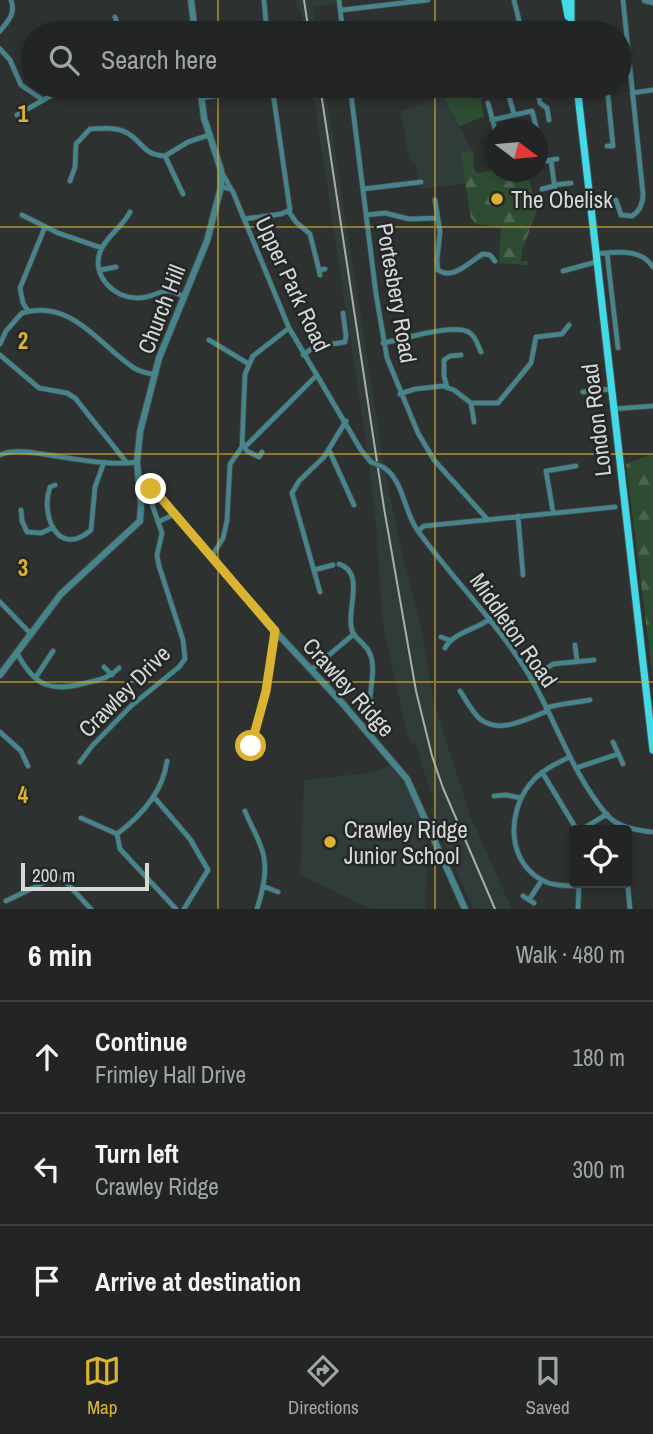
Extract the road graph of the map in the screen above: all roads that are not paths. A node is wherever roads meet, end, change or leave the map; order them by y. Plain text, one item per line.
1 (10, 0) edge
2 (191, 0) edge
3 (264, 0) edge
4 (339, 0) edge
5 (428, 0) edge
6 (514, 0) edge
7 (565, 0) edge
8 (571, 0) edge
9 (623, 0) edge
10 (645, 0) edge
11 (653, 2) edge
12 (342, 10) junction
13 (116, 17) dead end
14 (117, 21) edge
15 (194, 21) edge
16 (266, 21) edge
17 (342, 21) edge
18 (519, 21) edge
19 (569, 21) edge
20 (571, 21) edge
21 (625, 21) edge
22 (0, 31) edge
23 (0, 49) edge
24 (21, 85) edge
25 (653, 90) edge
26 (632, 93) joint
27 (40, 98) edge
28 (47, 98) edge
29 (201, 98) edge
30 (273, 98) edge
31 (352, 98) edge
32 (510, 98) edge
33 (539, 98) edge
34 (578, 98) edge
35 (608, 98) edge
36 (43, 100) junction
37 (488, 103) dead end
38 (514, 114) junction
39 (17, 115) dead end
40 (492, 119) edge
41 (496, 119) edge
42 (549, 120) dead end
43 (209, 135) junction
44 (607, 146) dead end
45 (165, 156) junction
46 (548, 160) edge
47 (551, 160) junction
48 (220, 170) junction
49 (70, 181) dead end
50 (421, 182) dead end
51 (571, 184) dead end
52 (221, 187) junction
53 (554, 187) junction
54 (231, 189) junction
55 (363, 189) junction
56 (542, 189) dead end
57 (183, 194) dead end
58 (435, 200) dead end
59 (616, 200) dead end
60 (130, 212) dead end
61 (289, 212) junction
62 (22, 215) dead end
63 (366, 215) junction
64 (438, 218) junction
65 (244, 219) junction
66 (45, 227) junction
67 (102, 248) junction
68 (607, 253) junction
69 (596, 258) junction
70 (495, 261) dead end
71 (113, 266) dead end
72 (653, 267) edge
73 (99, 270) junction
74 (321, 271) dead end
75 (563, 271) dead end
76 (183, 296) junction
77 (28, 311) junction
78 (343, 313) dead end
79 (569, 325) dead end
80 (289, 328) junction
81 (209, 340) dead end
82 (383, 343) junction
83 (0, 345) edge
84 (618, 348) dead end
85 (481, 352) dead end
86 (0, 355) edge
87 (303, 355) junction
88 (461, 355) dead end
89 (249, 364) junction
90 (155, 375) junction
91 (317, 375) junction
92 (447, 387) junction
93 (611, 389) junction
94 (583, 392) dead end
95 (400, 394) junction
96 (471, 402) junction
97 (653, 406) edge
98 (613, 409) junction
99 (346, 421) junction
100 (474, 422) dead end
101 (243, 446) junction
102 (329, 449) junction
103 (262, 452) dead end
104 (0, 455) edge
105 (137, 462) junction
106 (104, 463) junction
107 (127, 463) junction
108 (576, 466) dead end
109 (383, 467) joint
110 (55, 485) dead end
111 (143, 489) junction
112 (354, 505) dead end
113 (615, 507) dead end
114 (20, 510) dead end
115 (553, 512) junction
116 (176, 514) junction
117 (518, 516) junction
118 (488, 520) junction
119 (160, 521) junction
120 (52, 528) junction
121 (418, 531) junction
122 (212, 556) junction
123 (314, 570) junction
124 (523, 575) dead end
125 (320, 592) dead end
126 (0, 602) edge
127 (490, 619) junction
128 (275, 631) junction
129 (31, 634) junction
130 (354, 634) junction
131 (441, 637) dead end
132 (449, 640) junction
133 (575, 645) dead end
134 (445, 648) dead end
135 (53, 651) dead end
136 (17, 653) junction
137 (594, 660) dead end
138 (577, 662) junction
139 (104, 667) dead end
140 (119, 668) dead end
141 (311, 670) junction
142 (0, 675) edge
143 (112, 675) junction
144 (36, 677) junction
145 (531, 680) junction
146 (460, 691) dead end
147 (372, 699) dead end
148 (590, 700) dead end
149 (547, 710) junction
150 (0, 733) edge
151 (613, 742) dead end
152 (251, 746) dead end
153 (653, 750) edge
154 (618, 754) junction
155 (570, 757) junction
156 (167, 761) dead end
157 (80, 762) dead end
158 (623, 764) dead end
159 (28, 765) dead end
160 (576, 768) junction
161 (542, 772) junction
162 (494, 796) dead end
163 (154, 797) junction
164 (521, 798) junction
165 (245, 811) dead end
166 (607, 814) junction
167 (81, 818) dead end
168 (576, 825) edge
169 (588, 825) edge
170 (650, 832) dead end
171 (117, 834) junction
172 (542, 880) junction
173 (569, 885) edge
174 (263, 886) junction
175 (578, 888) edge
176 (628, 888) edge
177 (278, 892) dead end
178 (523, 897) dead end
179 (6, 901) dead end
180 (91, 909) edge
181 (176, 909) edge
182 (184, 909) edge
183 (257, 909) edge
184 (465, 909) edge
185 (578, 909) edge
186 (630, 909) edge

1 - 22 street
2 - 15 street
3 - 16 street
4 - 12 street
5 - 12 street
6 - 18 street
7 - 19 main road
8 - 20 main road
9 - 21 street
10 - 11 street
12 - 17 street
13 - 14 street
23 - 24 street
25 - 26 street
26 - 59 street
27 - 36 street
28 - 36 street
29 - 43 street, Upper Park Road
30 - 61 street
31 - 55 street, Portesbery Road
32 - 38 street
33 - 42 street
34 - 69 main road, London Road
35 - 44 street
36 - 39 street
37 - 40 street
38 - 41 street
38 - 47 street
43 - 45 street
43 - 48 street, Upper Park Road
45 - 49 street
45 - 57 street
46 - 47 street
47 - 53 street
48 - 52 street, Church Hill
48 - 54 street, Upper Park Road
50 - 55 street
51 - 53 street
52 - 54 street
52 - 76 street, Church Hill
53 - 56 street
54 - 65 street, Upper Park Road
55 - 63 street, Portesbery Road
58 - 64 street
60 - 67 street
61 - 65 street
61 - 74 street
62 - 66 street
63 - 64 street
63 - 82 street, Portesbery Road
64 - 70 street
65 - 80 street, Upper Park Road
66 - 67 street
66 - 77 street
67 - 73 street
68 - 69 street
68 - 72 street
68 - 84 street, London Road
69 - 75 street
69 - 93 main road, London Road
71 - 73 street
73 - 76 street
76 - 90 street, Church Hill
77 - 83 street
77 - 90 street
78 - 87 street
79 - 96 street
80 - 87 street, Upper Park Road
80 - 89 street
81 - 89 street
82 - 85 street
82 - 95 street, Portesbery Road
86 - 107 street
87 - 91 street, Upper Park Road
88 - 92 street
89 - 101 street
90 - 105 street, Church Hill
91 - 99 street, Upper Park Road
91 - 101 street
92 - 95 street
92 - 96 street
93 - 94 street
93 - 98 main road, London Road
95 - 118 street, Portesbery Road
96 - 100 street
97 - 98 street
98 - 153 main road, London Road
99 - 102 street
99 - 109 street, Upper Park Road, bridge
101 - 103 street
101 - 122 street
102 - 112 street
102 - 123 street
104 - 106 street
105 - 107 street
105 - 111 street, Church Hill
106 - 107 street
106 - 120 street
108 - 115 street
109 - 121 street, Middleton Road
110 - 120 street
111 - 116 street, Crawley Ridge
111 - 119 street, Crawley Drive
111 - 129 street, Church Hill
113 - 115 street
114 - 120 street
115 - 117 street
116 - 119 street
116 - 122 street, Crawley Ridge
117 - 118 street
117 - 124 street
118 - 121 street
119 - 157 street, Crawley Drive
121 - 127 street, Middleton Road
122 - 128 street, Crawley Ridge
123 - 125 street
123 - 130 street
126 - 129 street
127 - 132 street
127 - 145 street, Middleton Road
128 - 141 street, Crawley Ridge
128 - 152 street
129 - 136 street, Church Hill
130 - 141 street
130 - 147 street
131 - 132 street
132 - 134 street
133 - 138 street
135 - 144 street
136 - 142 street, Church Hill
136 - 144 street
137 - 138 street
138 - 145 street
139 - 143 street
140 - 143 street
141 - 184 street, Crawley Ridge
143 - 144 street
145 - 149 street, Middleton Road
146 - 149 street
148 - 149 street
149 - 155 street, Middleton Road
150 - 159 street
151 - 154 street
154 - 158 street
154 - 160 street
155 - 160 street, Middleton Road
155 - 161 street
156 - 163 street
160 - 166 street, Middleton Road
161 - 164 street
161 - 168 street
162 - 164 street
163 - 171 street
163 - 182 street
164 - 172 street
165 - 174 street
166 - 169 street
166 - 170 street
167 - 171 street
171 - 181 street
172 - 173 street
172 - 178 street
174 - 177 street
174 - 183 street
175 - 185 street
176 - 186 street
179 - 180 street

